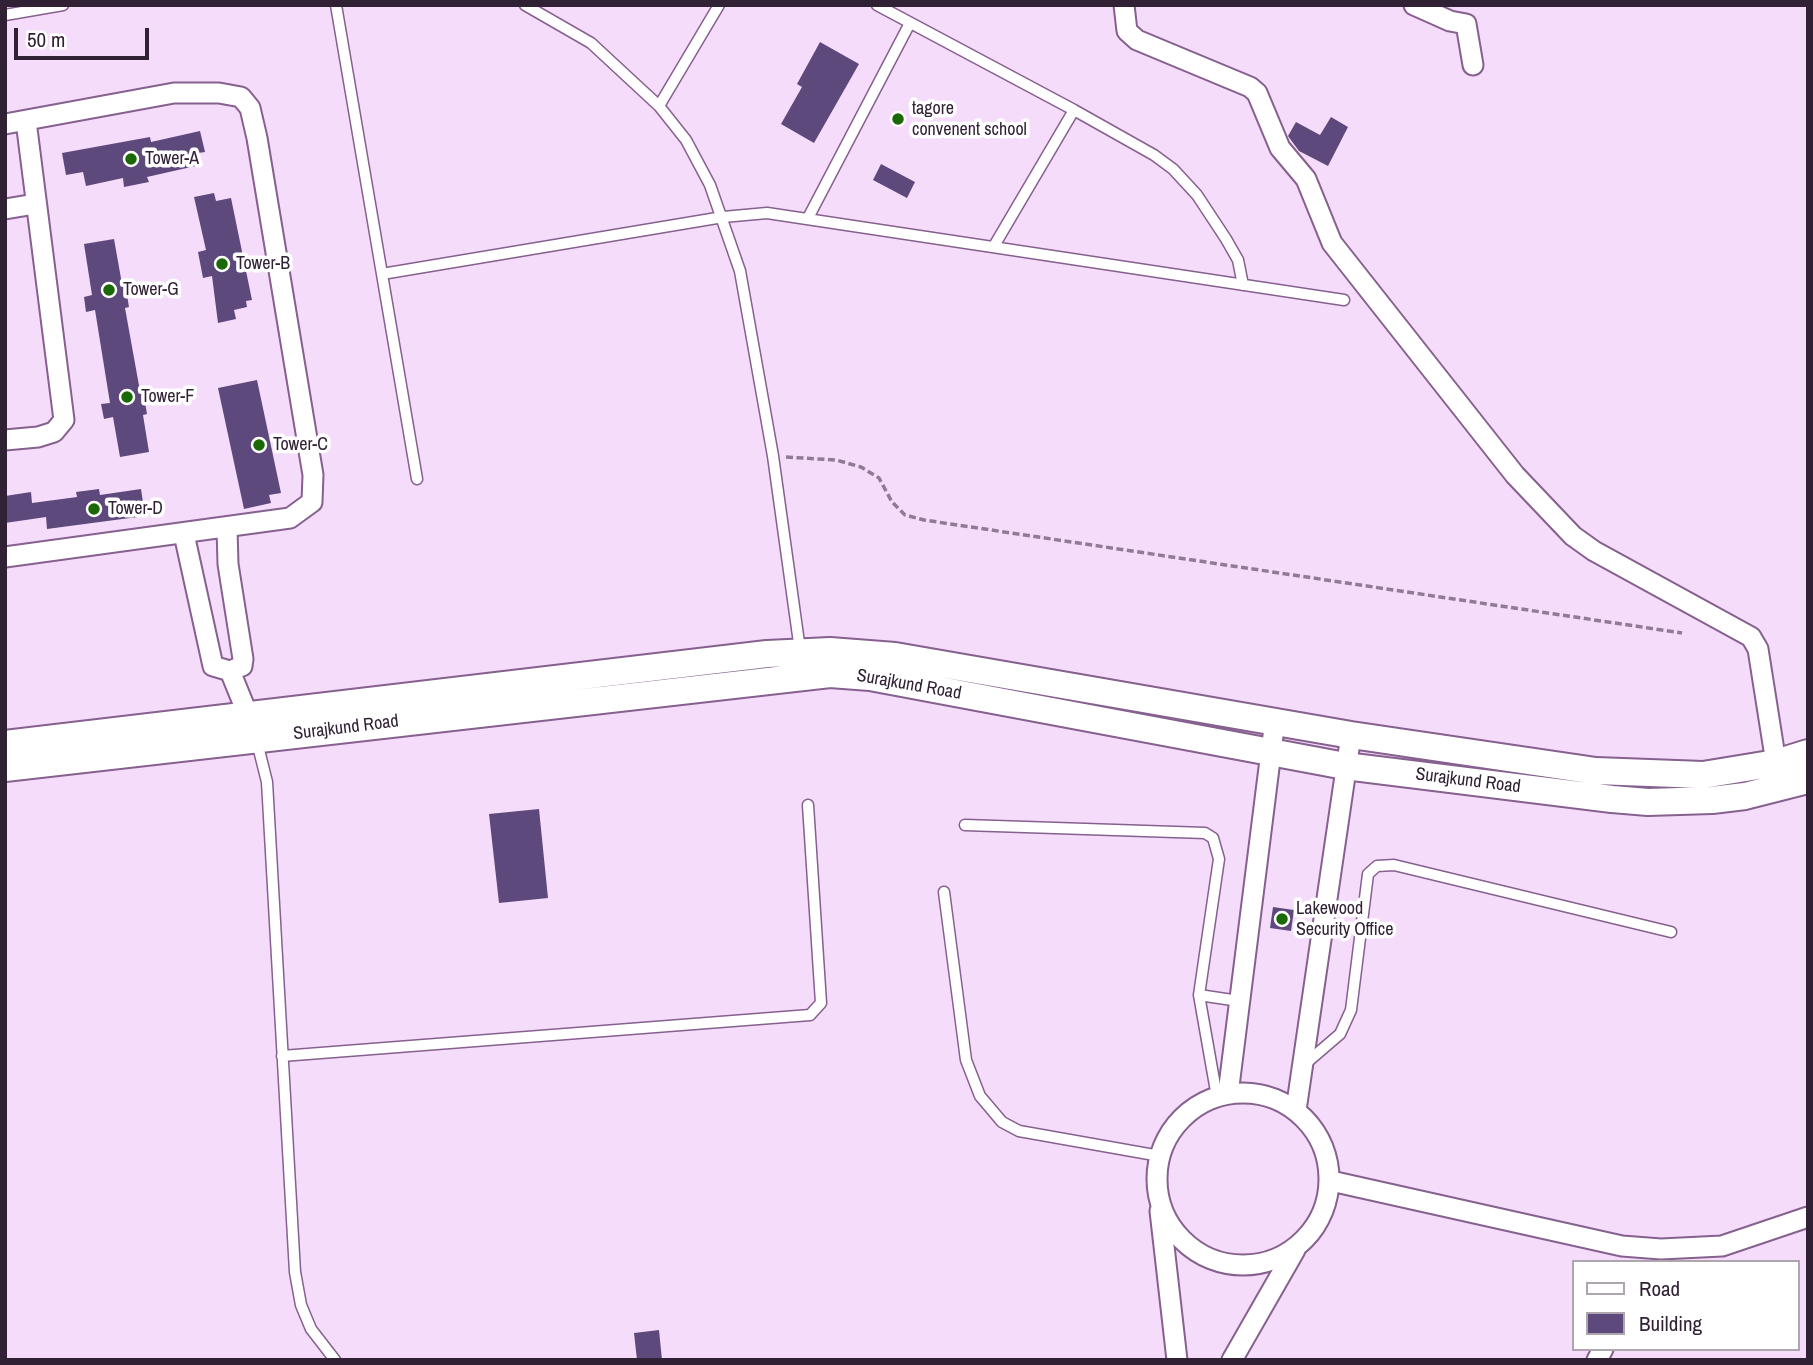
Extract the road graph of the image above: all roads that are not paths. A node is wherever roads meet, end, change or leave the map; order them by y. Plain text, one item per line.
1 (61, 5) edge
2 (336, 5) edge
3 (719, 5) edge
4 (877, 5) edge
5 (1124, 5) edge
6 (1414, 5) edge
7 (531, 7) edge
8 (5, 15) edge
9 (909, 23) junction
10 (1473, 65) dead end
11 (659, 106) junction
12 (1074, 110) junction
13 (26, 121) junction
14 (5, 124) edge
15 (35, 204) junction
16 (5, 209) edge
17 (723, 217) junction
18 (808, 218) junction
19 (993, 246) junction
20 (382, 274) junction
21 (1244, 285) junction
22 (1343, 300) dead end
23 (5, 440) edge
24 (416, 479) dead end
25 (227, 529) junction
26 (184, 534) junction
27 (5, 557) edge
28 (802, 664) junction
29 (230, 671) junction
30 (1275, 720) junction
31 (252, 726) junction
32 (1351, 736) junction
33 (5, 744) edge
34 (1272, 751) junction
35 (1808, 753) edge
36 (1776, 763) junction
37 (1345, 766) junction
38 (5, 768) edge
39 (1808, 780) edge
40 (808, 805) dead end
41 (965, 825) dead end
42 (944, 892) dead end
43 (1671, 932) dead end
44 (1199, 995) junction
45 (1239, 1001) junction
46 (282, 1056) junction
47 (1305, 1064) junction
48 (1222, 1096) junction
49 (1296, 1110) junction
50 (1160, 1156) junction
51 (1331, 1181) junction
52 (1157, 1188) junction
53 (1808, 1217) edge
54 (1295, 1250) junction
55 (1658, 1256) edge
56 (335, 1360) edge
57 (1177, 1360) edge
58 (1232, 1360) edge

1 - 8 lane
2 - 20 lane
3 - 11 lane
4 - 9 lane
5 - 36 street
6 - 10 street
7 - 11 lane
9 - 12 lane
9 - 18 lane
11 - 17 lane
12 - 19 lane
12 - 21 lane
13 - 14 street
13 - 15 street
13 - 25 street
15 - 16 street
15 - 23 street
17 - 18 lane
17 - 20 lane
17 - 28 lane
18 - 19 lane
19 - 21 lane
20 - 24 lane
21 - 22 lane
25 - 26 street
25 - 29 street
26 - 27 street
26 - 29 street
28 - 30 main road, Surajkund Road
28 - 31 main road, Surajkund Road
28 - 34 main road, Surajkund Road
29 - 31 street
30 - 32 main road, Surajkund Road
30 - 34 street
31 - 33 main road, Surajkund Road
31 - 38 main road, Surajkund Road
31 - 46 lane
32 - 36 main road, Surajkund Road
32 - 37 street
34 - 37 main road, Surajkund Road
34 - 45 street
35 - 36 main road, Surajkund Road
37 - 39 main road, Surajkund Road
37 - 47 street
40 - 46 lane
41 - 44 lane
42 - 50 lane
43 - 47 lane
44 - 45 lane
44 - 48 lane
45 - 48 street
46 - 56 lane
47 - 49 street
48 - 49 street
48 - 50 street
49 - 51 street
50 - 52 street
51 - 54 street
51 - 55 street
52 - 54 street
52 - 57 street
53 - 55 street
54 - 58 street

